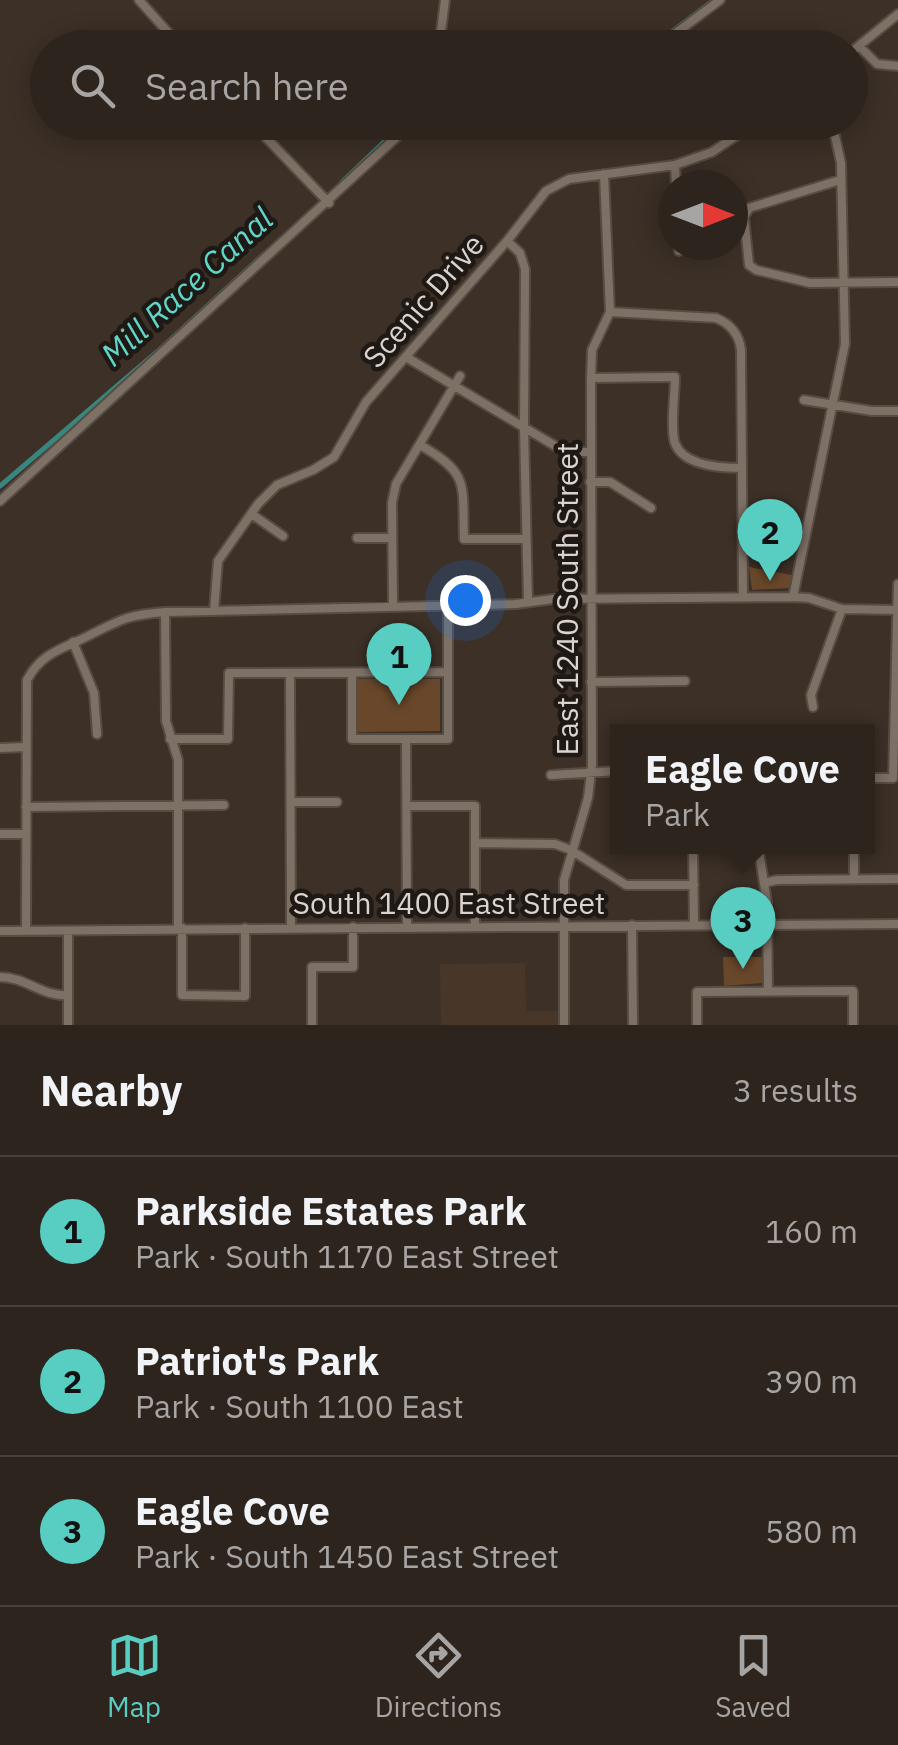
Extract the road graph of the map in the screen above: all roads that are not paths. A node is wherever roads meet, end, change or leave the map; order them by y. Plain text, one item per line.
1 (139, 0) edge
2 (446, 0) edge
3 (720, 0) edge
4 (898, 14) edge
5 (166, 30) edge
6 (442, 30) edge
7 (680, 30) edge
8 (868, 39) edge
9 (868, 58) edge
10 (898, 66) edge
11 (268, 140) edge
12 (394, 140) edge
13 (730, 140) edge
14 (837, 140) edge
15 (676, 165) junction
16 (676, 170) edge
17 (604, 174) junction
18 (840, 180) junction
19 (326, 200) junction
20 (507, 241) junction
21 (898, 282) edge
22 (846, 283) junction
23 (610, 312) junction
24 (406, 357) junction
25 (460, 376) dead end
26 (591, 378) junction
27 (453, 388) junction
28 (804, 400) dead end
29 (832, 406) junction
30 (898, 411) edge
31 (524, 428) junction
32 (420, 444) junction
33 (590, 452) junction
34 (742, 468) junction
35 (805, 473) dead end
36 (818, 474) junction
37 (590, 482) junction
38 (0, 501) edge
39 (651, 508) dead end
40 (253, 514) junction
41 (283, 536) dead end
42 (357, 538) dead end
43 (392, 538) junction
44 (526, 539) junction
45 (898, 584) edge
46 (743, 596) junction
47 (793, 597) junction
48 (592, 599) junction
49 (528, 602) junction
50 (448, 605) junction
51 (393, 606) junction
52 (842, 609) junction
53 (898, 610) edge
54 (214, 611) junction
55 (165, 612) junction
56 (72, 642) junction
57 (448, 672) junction
58 (290, 673) junction
59 (352, 673) junction
60 (897, 678) edge
61 (686, 681) dead end
62 (592, 682) junction
63 (813, 706) dead end
64 (97, 734) dead end
65 (170, 739) junction
66 (406, 739) junction
67 (25, 747) junction
68 (0, 748) edge
69 (896, 751) edge
70 (610, 772) edge
71 (592, 774) junction
72 (552, 775) dead end
73 (875, 778) edge
74 (290, 802) junction
75 (337, 802) dead end
76 (178, 805) junction
77 (224, 806) dead end
78 (407, 806) junction
79 (26, 807) junction
80 (0, 834) edge
81 (26, 834) junction
82 (475, 842) junction
83 (571, 850) junction
84 (694, 854) edge
85 (759, 854) edge
86 (854, 854) edge
87 (854, 879) junction
88 (898, 879) edge
89 (764, 883) junction
90 (694, 886) junction
91 (767, 924) junction
92 (898, 924) edge
93 (694, 925) junction
94 (475, 926) junction
95 (562, 926) junction
96 (632, 926) junction
97 (290, 927) junction
98 (353, 927) junction
99 (406, 927) junction
100 (180, 928) junction
101 (245, 928) junction
102 (68, 930) junction
103 (0, 931) edge
104 (26, 931) junction
105 (0, 977) edge
106 (768, 990) junction
107 (68, 995) junction
108 (68, 1025) edge
109 (312, 1025) edge
110 (564, 1025) edge
111 (633, 1025) edge
112 (697, 1025) edge
113 (854, 1025) edge

1 - 5 street
2 - 6 street
3 - 7 street
4 - 8 street
9 - 10 street
11 - 19 street
12 - 19 street
13 - 15 street, Scenic Drive
14 - 18 street
15 - 16 street
15 - 17 street, Scenic Drive
17 - 20 street, Scenic Drive
17 - 23 street, East 1240 South Street
18 - 22 street
18 - 22 street
19 - 38 street
20 - 24 street, Scenic Drive
20 - 31 street
21 - 22 street
22 - 29 street
23 - 26 street, East 1240 South Street
23 - 34 street
24 - 27 street
24 - 40 street, Scenic Drive
25 - 27 street
26 - 33 street, East 1240 South Street
26 - 34 street
27 - 31 street
27 - 32 street
28 - 29 street
29 - 30 street
29 - 36 street
31 - 33 street
31 - 44 street
32 - 43 street
32 - 44 street
33 - 37 street, East 1240 South Street
34 - 46 street
35 - 36 street
36 - 47 street
37 - 39 street
37 - 48 street, East 1240 South Street
40 - 41 street
40 - 54 street, Scenic Drive
42 - 43 street
43 - 51 street
44 - 49 street
45 - 53 street
46 - 47 street
46 - 48 street
47 - 52 street
48 - 49 street
48 - 62 street, East 1240 South Street
49 - 50 street
50 - 51 street
50 - 57 street
51 - 54 street
52 - 53 street
52 - 63 street
53 - 60 street
54 - 55 street
55 - 56 street
55 - 65 street
56 - 64 street
56 - 67 street
57 - 59 street
57 - 66 street
58 - 59 street
58 - 65 street
58 - 74 street
59 - 66 street
60 - 69 street
61 - 62 street
62 - 71 street, East 1240 South Street
65 - 76 street
66 - 78 street
67 - 68 street
67 - 79 street
69 - 73 street
70 - 71 street
71 - 72 street
71 - 83 street, East 1240 South Street
74 - 75 street
74 - 97 street
76 - 77 street
76 - 79 street
76 - 100 street
78 - 82 street
78 - 99 street
79 - 81 street
80 - 81 street
81 - 104 street
82 - 83 street
82 - 94 street
83 - 90 street
83 - 95 street, East 1240 South Street
84 - 90 street
85 - 89 street
86 - 87 street
87 - 88 street
87 - 89 street
89 - 91 street
90 - 93 street
91 - 92 street, South 1400 East Street
91 - 93 street, South 1400 East Street
91 - 106 street
93 - 96 street, South 1400 East Street
94 - 95 street, South 1400 East Street
94 - 99 street, South 1400 East Street
95 - 96 street, South 1400 East Street
95 - 110 street, East 1240 South Street
96 - 111 street
97 - 98 street, South 1400 East Street
97 - 101 street, South 1400 East Street
98 - 99 street, South 1400 East Street
98 - 109 street
100 - 101 street, South 1400 East Street
100 - 101 street
100 - 102 street, South 1400 East Street
102 - 104 street, South 1400 East Street
102 - 107 street
103 - 104 street, South 1400 East Street
105 - 107 street
106 - 112 street
106 - 113 street
107 - 108 street

